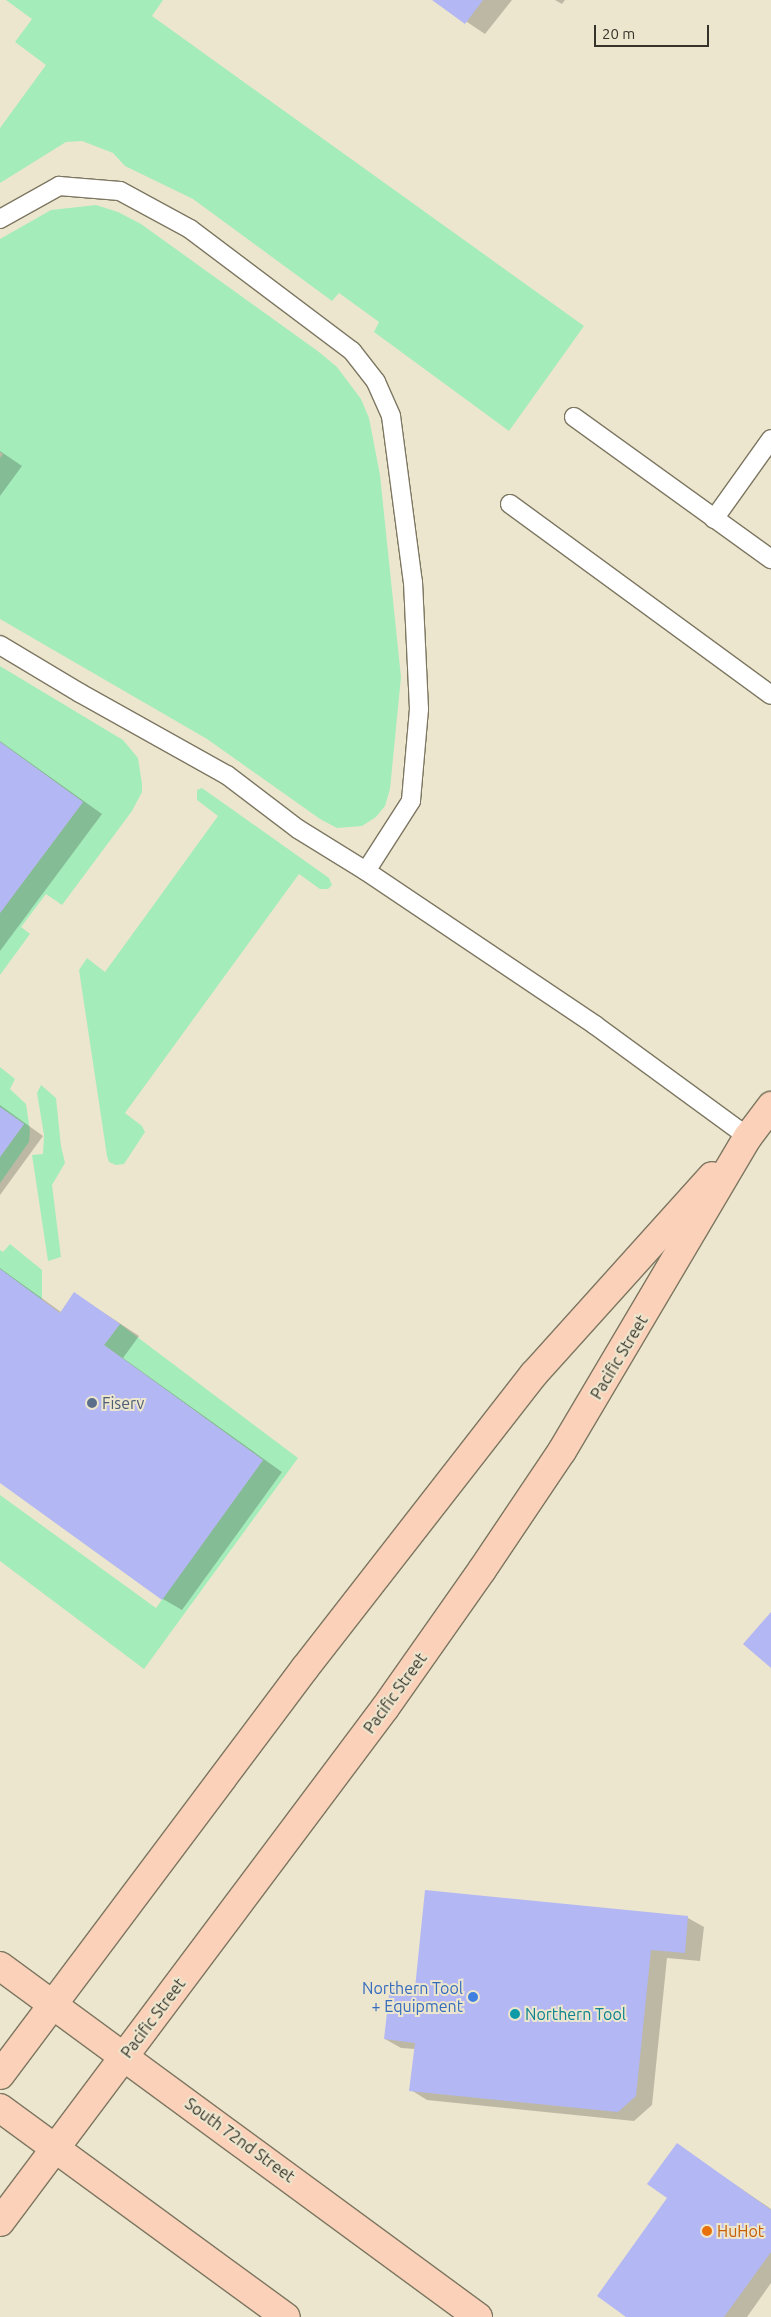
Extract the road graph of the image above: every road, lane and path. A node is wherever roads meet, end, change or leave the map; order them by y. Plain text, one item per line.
1 (0, 218) edge
2 (574, 417) dead end
3 (771, 439) edge
4 (510, 504) dead end
5 (714, 519) junction
6 (771, 559) edge
7 (0, 644) edge
8 (771, 695) edge
9 (366, 871) junction
10 (771, 1106) edge
11 (748, 1137) junction
12 (0, 1966) edge
13 (53, 2006) junction
14 (125, 2056) junction
15 (0, 2075) edge
16 (0, 2108) edge
17 (56, 2148) junction
18 (0, 2222) edge
19 (286, 2317) edge
20 (478, 2317) edge

1 - 9 lane
2 - 5 lane
3 - 5 lane
4 - 8 lane
5 - 6 lane
7 - 9 lane
9 - 11 lane
10 - 11 main road, Pacific Street
11 - 13 main road, Pacific Street
11 - 14 main road, Pacific Street
12 - 13 main road, South 72nd Street
13 - 14 main road, South 72nd Street
13 - 15 main road, Pacific Street
14 - 17 main road, Pacific Street
14 - 20 main road, South 72nd Street
16 - 17 main road
17 - 18 main road, Pacific Street
17 - 19 main road

